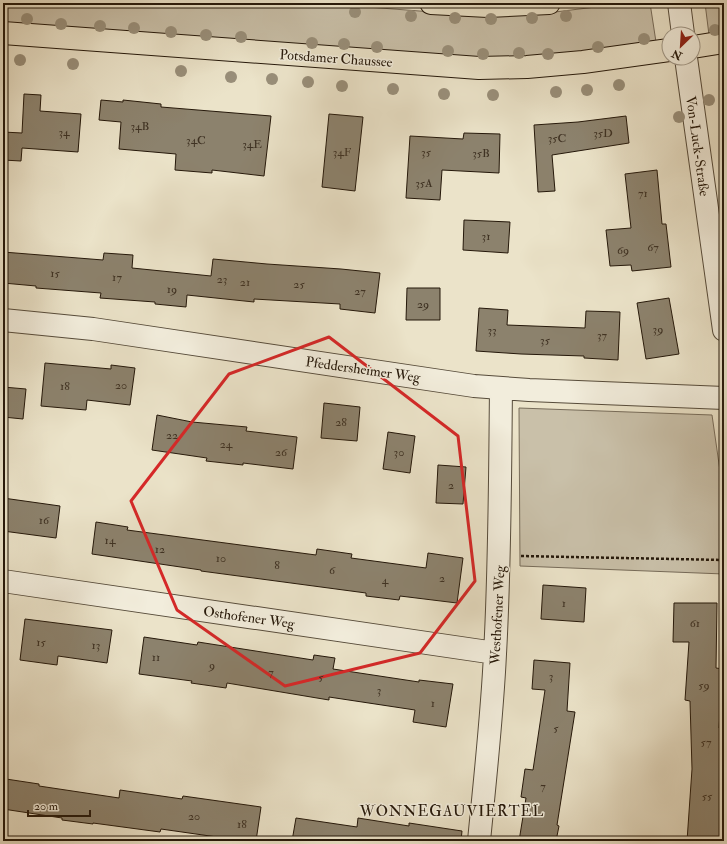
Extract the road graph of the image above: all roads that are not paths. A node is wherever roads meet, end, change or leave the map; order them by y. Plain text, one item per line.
1 (431, 3) edge
2 (549, 3) edge
3 (679, 3) edge
4 (682, 26) edge
5 (3, 33) edge
6 (724, 42) edge
7 (701, 46) edge
8 (661, 51) edge
9 (687, 66) edge
10 (3, 320) edge
11 (724, 330) edge
12 (501, 388) junction
13 (724, 398) edge
14 (3, 581) edge
15 (495, 653) junction
16 (479, 841) edge

1 - 2 main road
3 - 4 street
5 - 8 main road, Potsdamer Chaussee
6 - 7 main road
9 - 11 street, Von-Luck-Straße
10 - 12 street, Pfeddersheimer Weg
12 - 13 street, Pfeddersheimer Weg
12 - 15 street, Westhofener Weg
14 - 15 street, Osthofener Weg
15 - 16 street, Westhofener Weg

